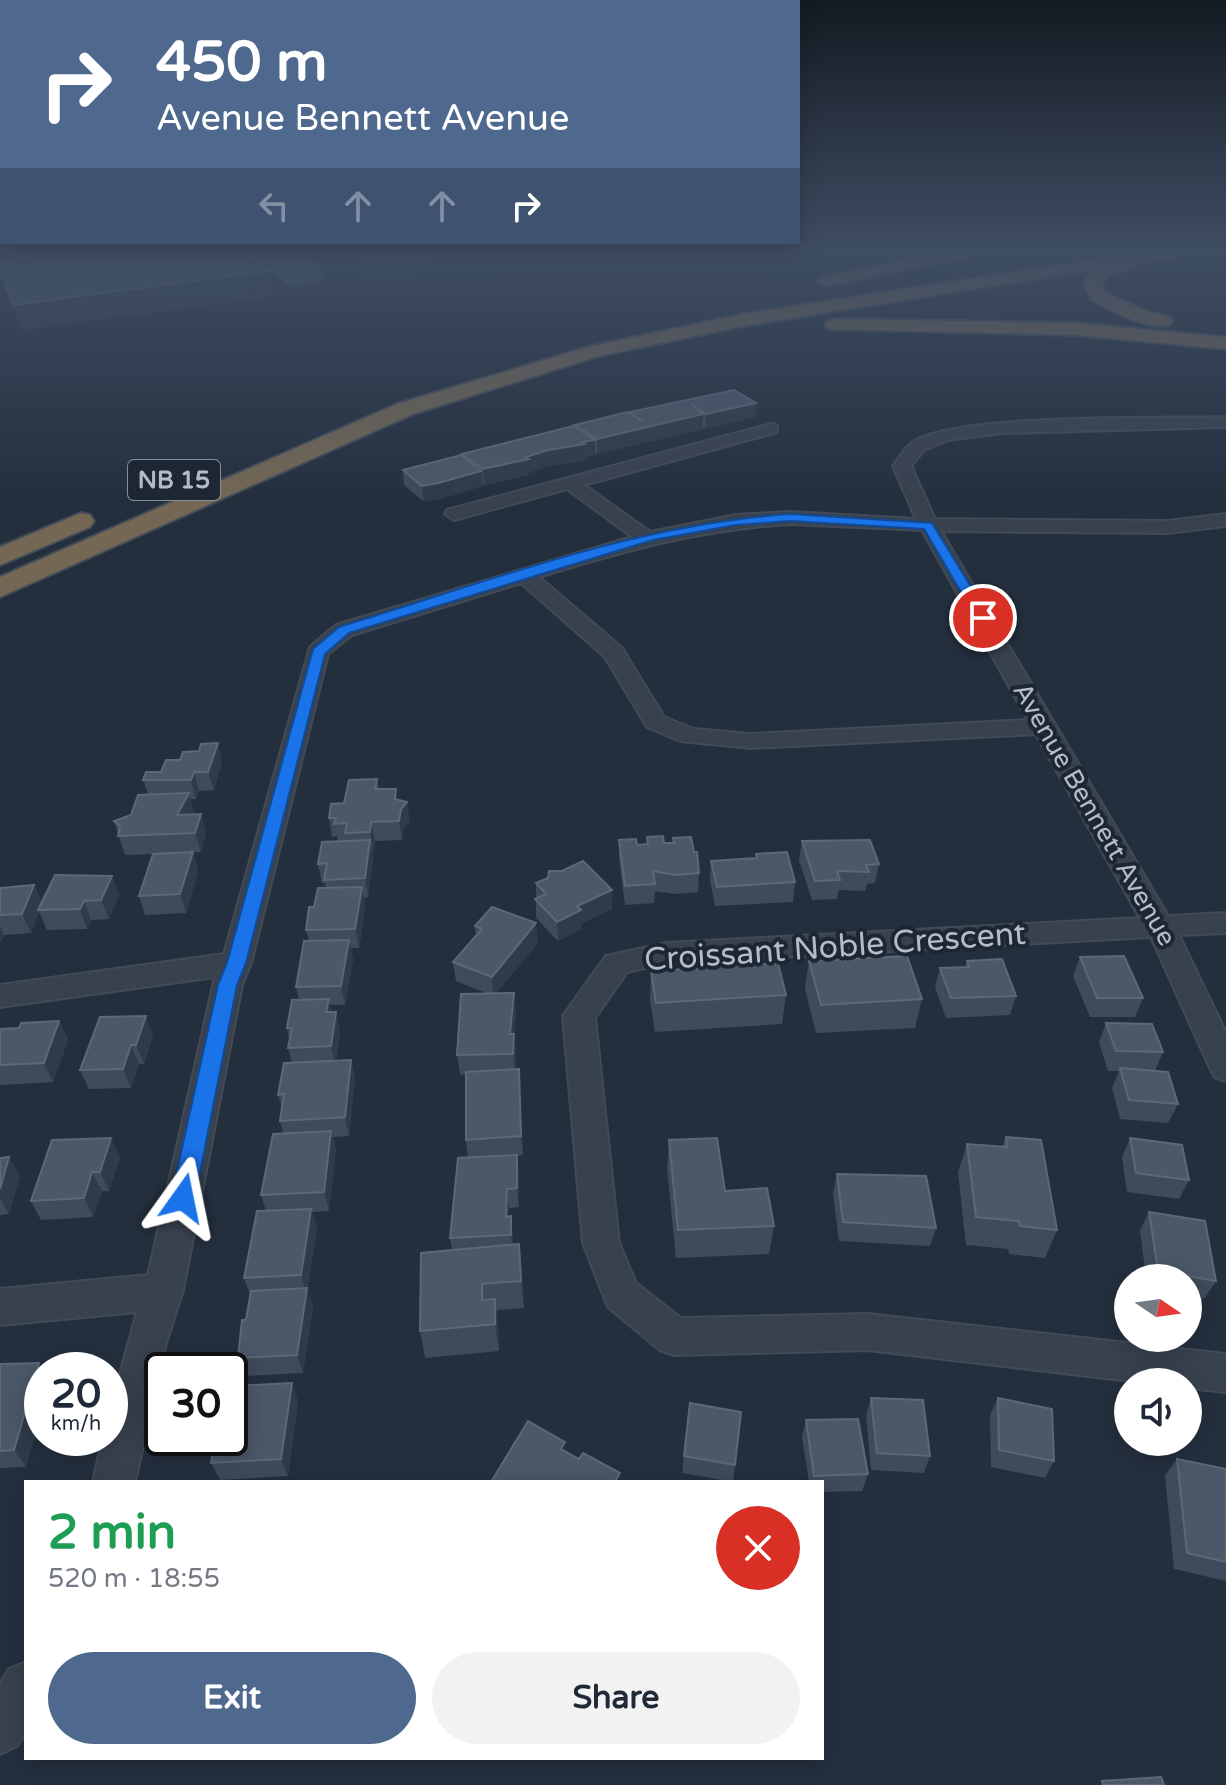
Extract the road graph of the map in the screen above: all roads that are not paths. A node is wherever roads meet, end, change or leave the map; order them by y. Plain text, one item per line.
1 (614, 333) edge
2 (680, 333) edge
3 (735, 333) edge
4 (1129, 333) edge
5 (1226, 343) edge
6 (486, 363) dead end
7 (431, 379) dead end
8 (385, 395) dead end
9 (1226, 422) edge
10 (360, 428) junction
11 (771, 429) dead end
12 (572, 484) junction
13 (102, 512) dead end
14 (454, 514) dead end
15 (1226, 520) edge
16 (928, 525) junction
17 (646, 538) junction
18 (0, 557) edge
19 (525, 576) junction
20 (0, 588) edge
21 (1044, 726) junction
22 (1226, 923) edge
23 (1159, 927) junction
24 (236, 963) junction
25 (0, 996) edge
26 (1226, 1068) edge
27 (164, 1290) junction
28 (0, 1307) edge
29 (1226, 1373) edge
30 (114, 1480) edge
31 (24, 1689) edge
32 (0, 1729) edge

1 - 6 highway
2 - 10 highway, NB 15
3 - 10 highway
4 - 5 highway
7 - 8 highway
9 - 16 street, Avenue Bennett Avenue
10 - 20 highway, NB 15
11 - 12 street
12 - 14 street
12 - 17 street
13 - 18 highway, NB 15
15 - 16 street
16 - 17 street
16 - 21 street, Avenue Bennett Avenue
17 - 19 street
19 - 21 street
19 - 24 street
21 - 23 street, Avenue Bennett Avenue
22 - 23 street, Croissant Noble Crescent
23 - 26 street, Avenue Bennett Avenue
23 - 29 street, Croissant Noble Crescent
24 - 25 street
24 - 27 street
27 - 28 street
27 - 30 street
31 - 32 street

